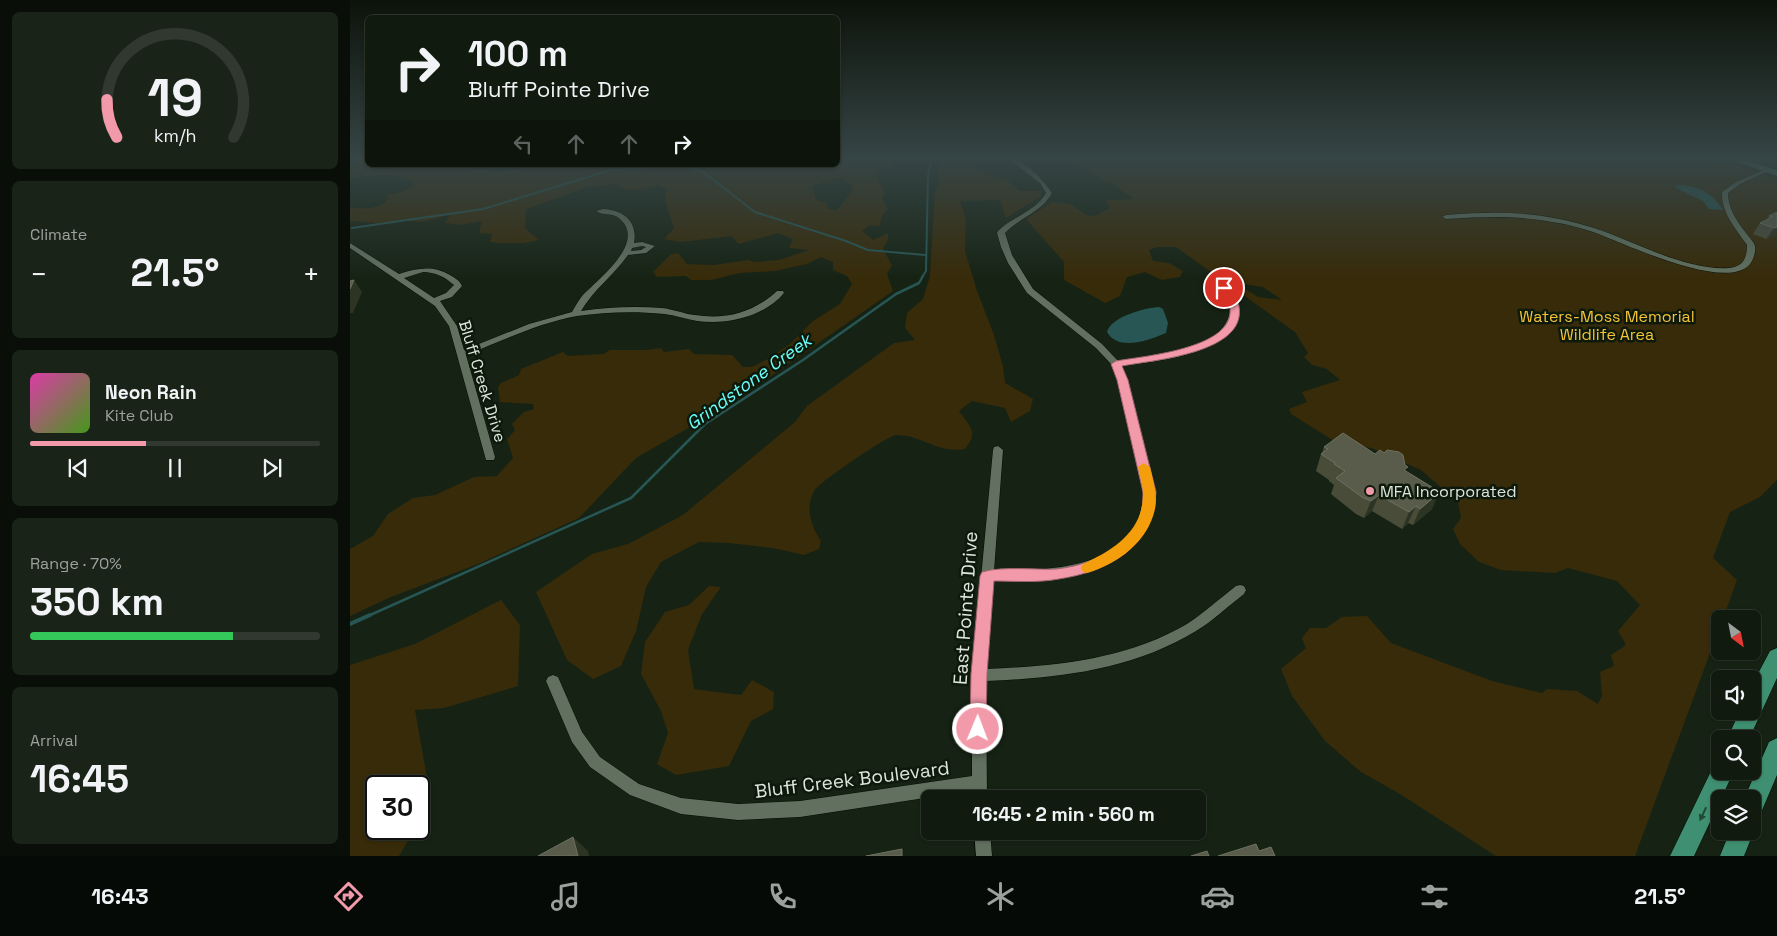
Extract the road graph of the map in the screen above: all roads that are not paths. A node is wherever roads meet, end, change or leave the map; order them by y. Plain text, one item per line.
1 (1045, 198) edge
2 (1724, 198) edge
3 (600, 211) dead end
4 (1446, 217) dead end
5 (350, 245) edge
6 (398, 277) junction
7 (1209, 282) dead end
8 (780, 293) dead end
9 (434, 301) junction
10 (575, 314) junction
11 (461, 354) junction
12 (1116, 364) junction
13 (998, 450) dead end
14 (490, 456) dead end
15 (987, 576) junction
16 (1240, 590) dead end
17 (1777, 657) edge
18 (979, 674) junction
19 (553, 681) dead end
20 (1761, 691) edge
21 (1777, 749) edge
22 (1719, 780) edge
23 (978, 783) junction
24 (978, 790) edge
25 (1759, 790) edge
26 (983, 840) edge
27 (1738, 840) edge
28 (984, 856) edge
29 (1682, 856) edge
30 (1732, 856) edge

1 - 12 street
2 - 4 street
3 - 10 street
5 - 6 street, Bluff Creek Drive
6 - 9 street, Bluff Creek Drive
6 - 9 street
7 - 12 street
8 - 10 street
9 - 11 street, Bluff Creek Drive
10 - 11 street
11 - 14 street, Bluff Creek Drive
12 - 15 street
13 - 15 street, East Pointe Drive
15 - 18 street, East Pointe Drive
16 - 18 street
17 - 20 main road
18 - 23 street, East Pointe Drive
19 - 23 street, Bluff Creek Boulevard
21 - 25 main road
22 -> 29 main road
23 - 24 street, East Pointe Drive
26 - 28 street
27 - 30 main road

